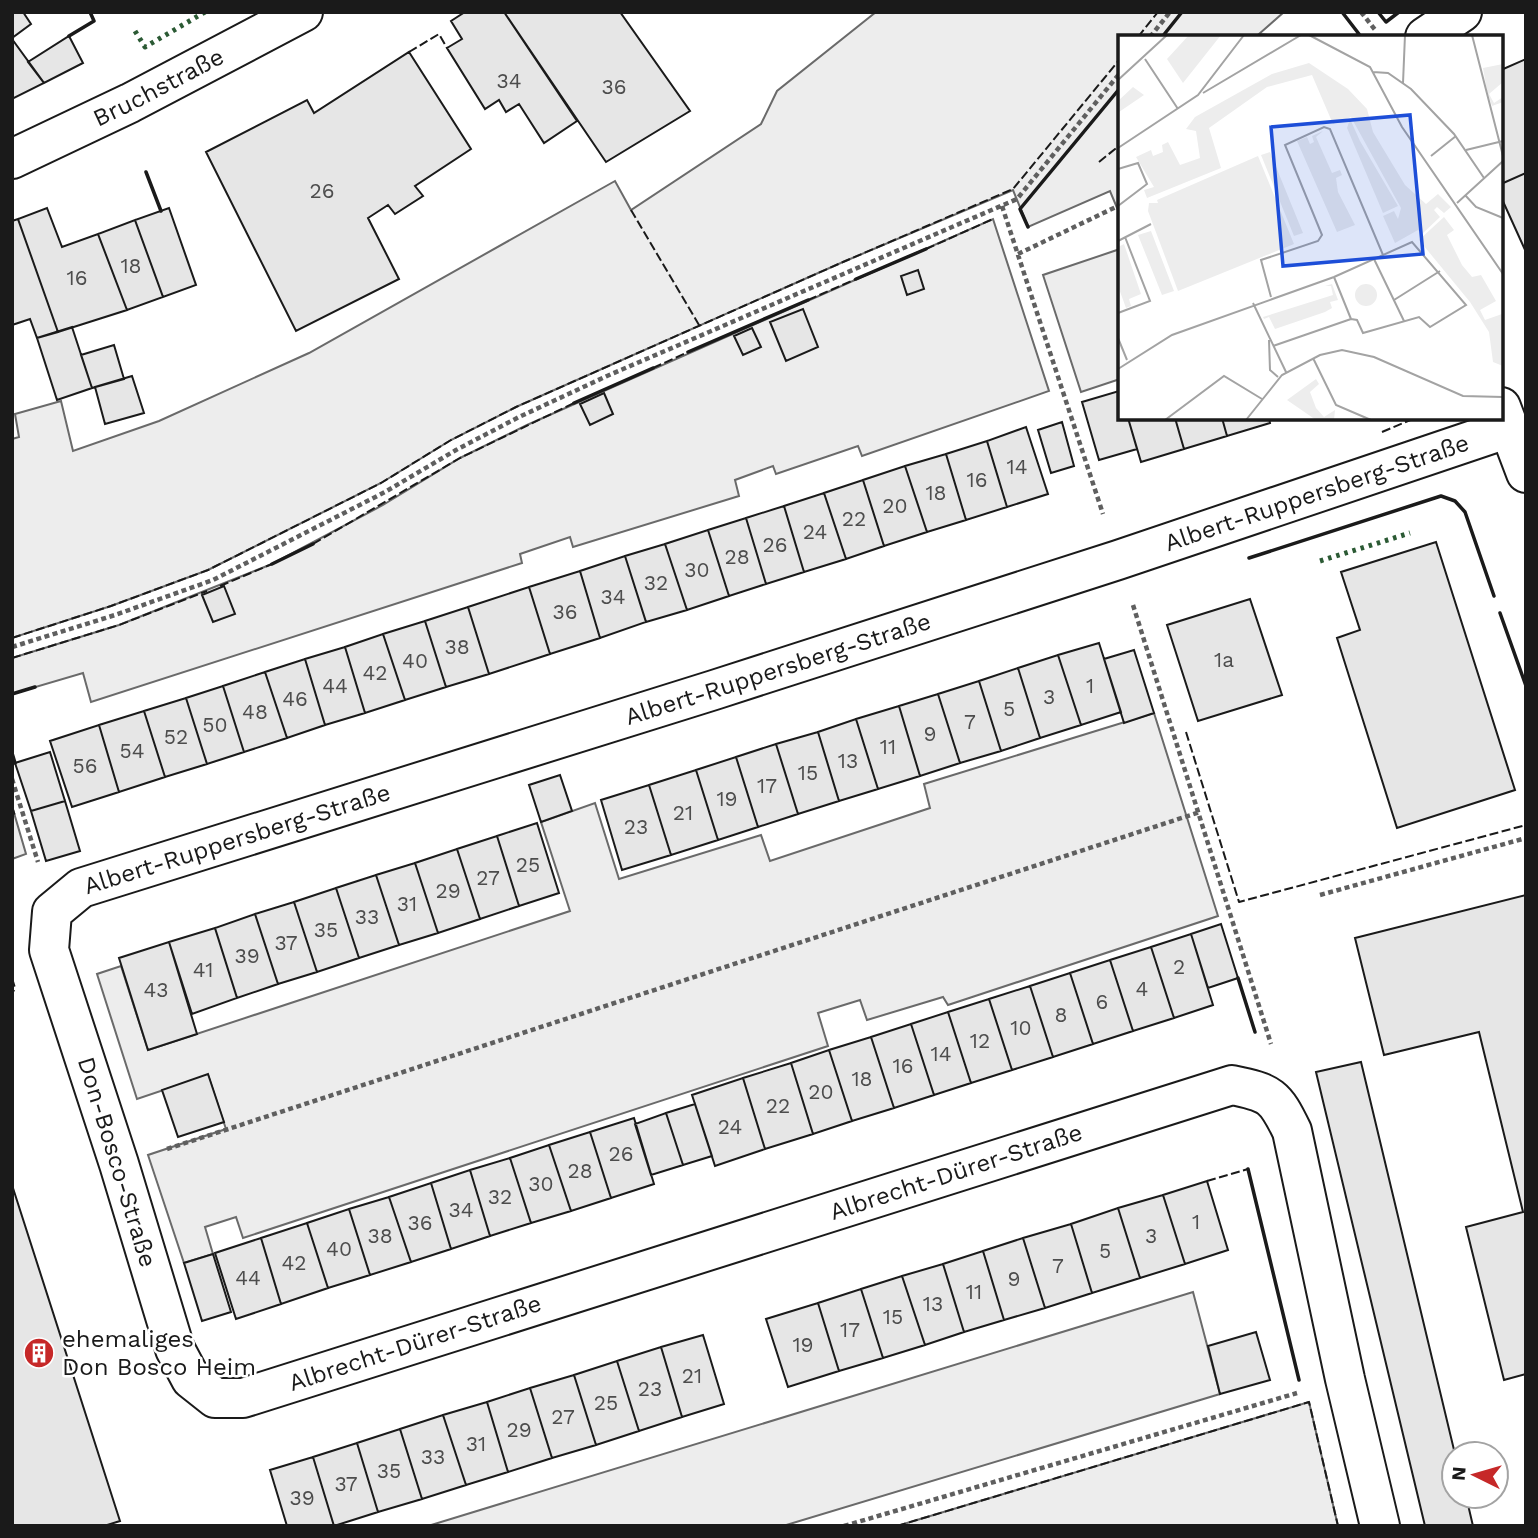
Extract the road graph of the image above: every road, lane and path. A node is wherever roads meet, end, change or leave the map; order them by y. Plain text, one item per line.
1 (303, 12) edge
2 (1170, 12) edge
3 (1361, 12) edge
4 (1462, 12) edge
5 (1152, 35) edge
6 (1378, 35) edge
7 (1428, 35) edge
8 (1118, 75) edge
9 (12, 159) edge
10 (1002, 206) junction
11 (1118, 206) edge
12 (1018, 254) junction
13 (1505, 418) edge
14 (1500, 420) edge
15 (1526, 473) edge
16 (1105, 521) dead end
17 (1133, 603) dead end
18 (12, 647) edge
19 (12, 779) edge
20 (1200, 812) junction
21 (1526, 838) edge
22 (39, 863) dead end
23 (1320, 895) dead end
24 (52, 912) joint
25 (1278, 1102) junction
26 (119, 1164) junction
27 (1345, 1379) junction
28 (215, 1398) joint
29 (844, 1526) edge
30 (1380, 1526) edge

1 - 9 street, Bruchstraße
2 - 5 path
3 - 6 path
4 - 7 street
8 - 10 path
10 - 12 path
10 - 18 path
11 - 12 path
12 - 16 path
13 - 15 street
14 - 24 street, Albert-Ruppersberg-Straße
17 - 20 path
19 - 22 path
20 - 25 path
20 - 26 path
21 - 23 path
24 - 26 street, Don-Bosco-Straße
25 - 27 street
25 - 28 street, Albrecht-Dürer-Straße
26 - 28 street, Don-Bosco-Straße
27 - 29 path
27 - 30 street

